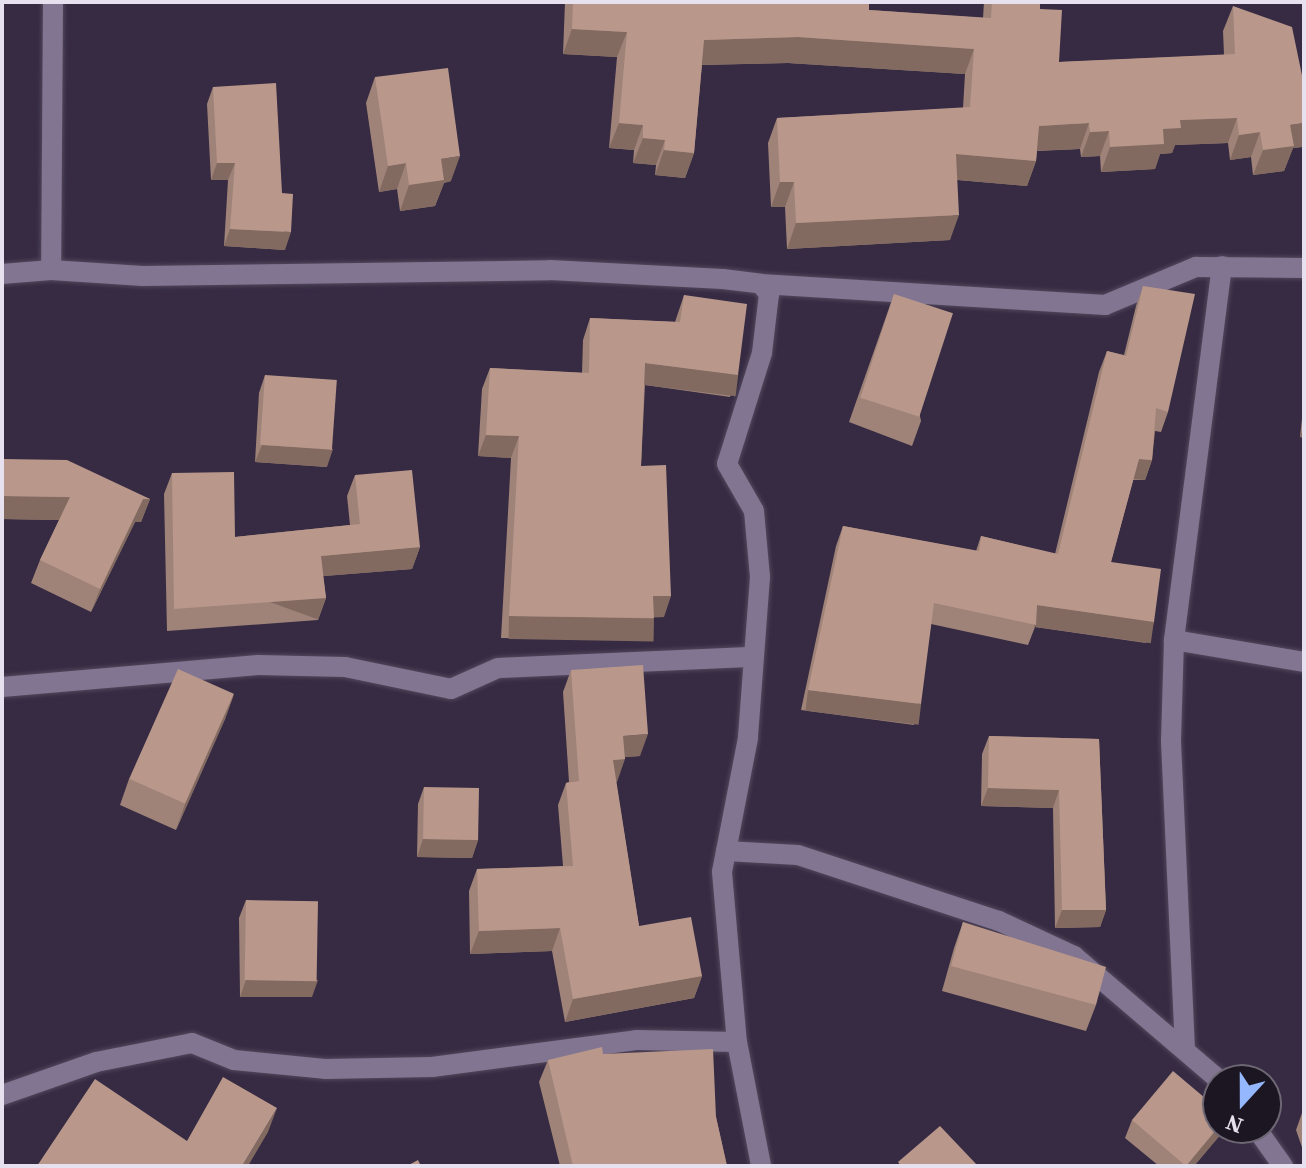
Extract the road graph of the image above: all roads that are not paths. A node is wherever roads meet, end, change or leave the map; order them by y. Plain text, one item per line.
1 (53, 2) edge
2 (1222, 266) junction
3 (1304, 268) edge
4 (51, 270) junction
5 (2, 274) edge
6 (761, 284) junction
7 (1174, 640) junction
8 (749, 657) junction
9 (1304, 662) edge
10 (2, 687) edge
11 (726, 851) junction
12 (737, 1042) junction
13 (1185, 1050) junction
14 (1202, 1065) edge
15 (2, 1095) edge
16 (1267, 1144) edge
17 (761, 1166) edge
18 (1283, 1166) edge

1 - 4 street
2 - 3 street
2 - 6 street
2 - 7 street
4 - 5 street
4 - 6 street
6 - 8 street
7 - 9 street
7 - 13 street
8 - 10 street
8 - 11 street
11 - 12 street
11 - 13 street
12 - 15 street
12 - 17 street
13 - 14 street
16 - 18 street

